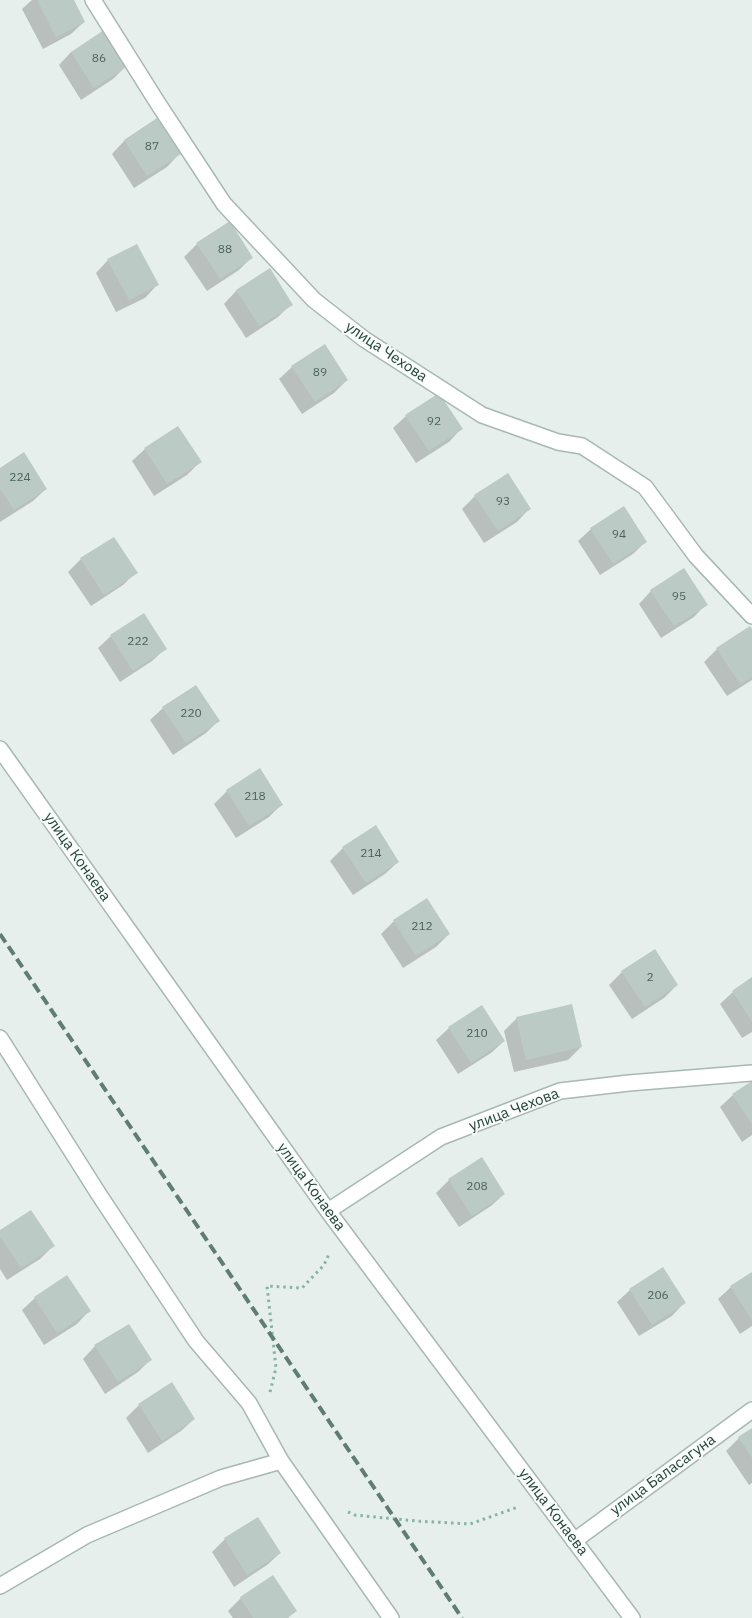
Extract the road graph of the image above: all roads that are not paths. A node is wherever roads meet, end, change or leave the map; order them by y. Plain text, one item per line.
1 (93, 0) edge
2 (752, 616) edge
3 (0, 749) edge
4 (0, 1038) edge
5 (752, 1073) edge
6 (328, 1211) junction
7 (752, 1410) edge
8 (281, 1461) junction
9 (574, 1541) junction
10 (0, 1586) edge
11 (391, 1618) edge
12 (632, 1618) edge

1 - 2 street, улица Чехова
3 - 6 street, улица Конаева
4 - 8 street
5 - 6 street, улица Чехова
6 - 9 street, улица Конаева
7 - 9 street, улица Баласагуна
8 - 10 street
8 - 11 street
9 - 12 street, улица Конаева

